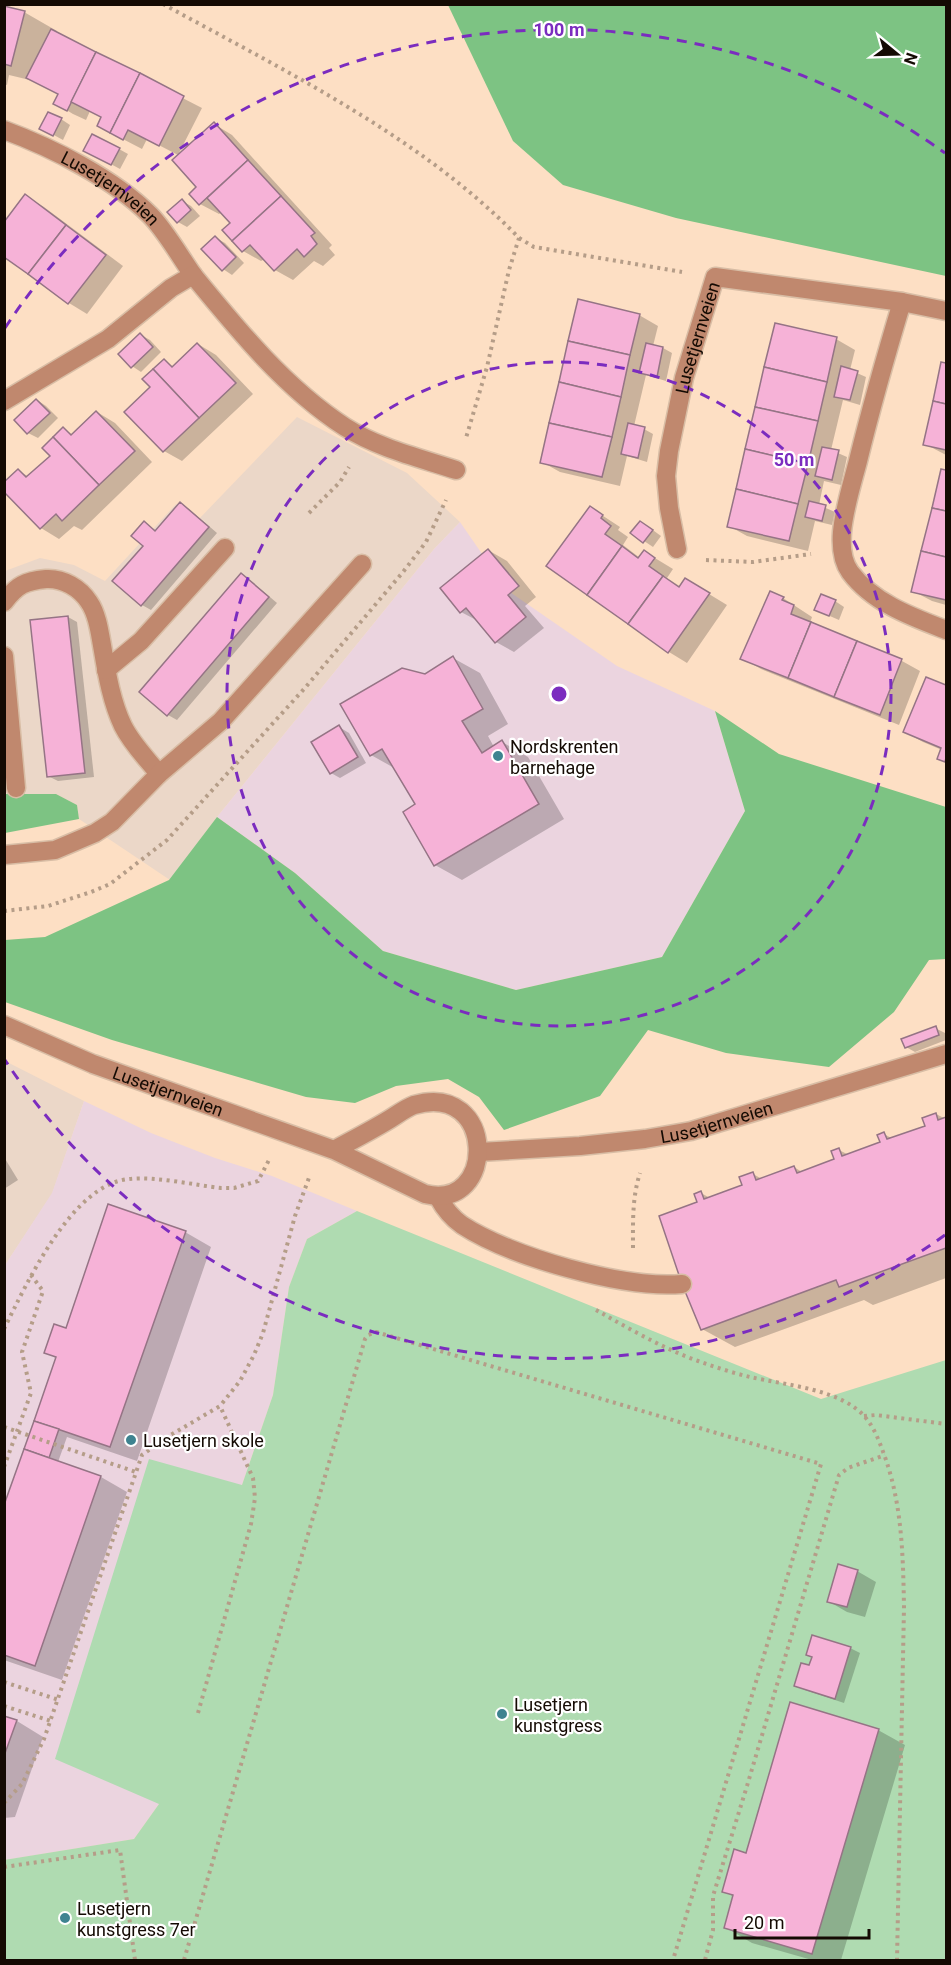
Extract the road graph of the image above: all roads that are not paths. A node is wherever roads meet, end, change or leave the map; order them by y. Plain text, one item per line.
1 (4, 130) edge
2 (193, 275) junction
3 (902, 302) junction
4 (946, 311) edge
5 (4, 400) edge
6 (456, 470) road end
7 (225, 548) dead end
8 (677, 549) road end
9 (362, 564) dead end
10 (4, 602) edge
11 (946, 630) edge
12 (4, 656) edge
13 (106, 669) junction
14 (159, 774) junction
15 (16, 788) dead end
16 (4, 855) edge
17 (4, 1025) edge
18 (946, 1054) edge
19 (334, 1150) junction
20 (479, 1152) junction
21 (438, 1197) junction
22 (682, 1284) dead end

1 - 2 street, Lusetjernveien
2 - 5 street
2 - 6 street, Lusetjernveien
3 - 4 street, Lusetjernveien
3 - 8 street, Lusetjernveien
3 - 11 street
7 - 13 street
9 - 14 street
10 - 13 street
12 - 15 street
13 - 14 street
14 - 16 street
17 - 19 street, Lusetjernveien
18 - 20 street, Lusetjernveien
19 - 20 street
19 - 21 street, Lusetjernveien
20 - 21 street
21 - 22 street

